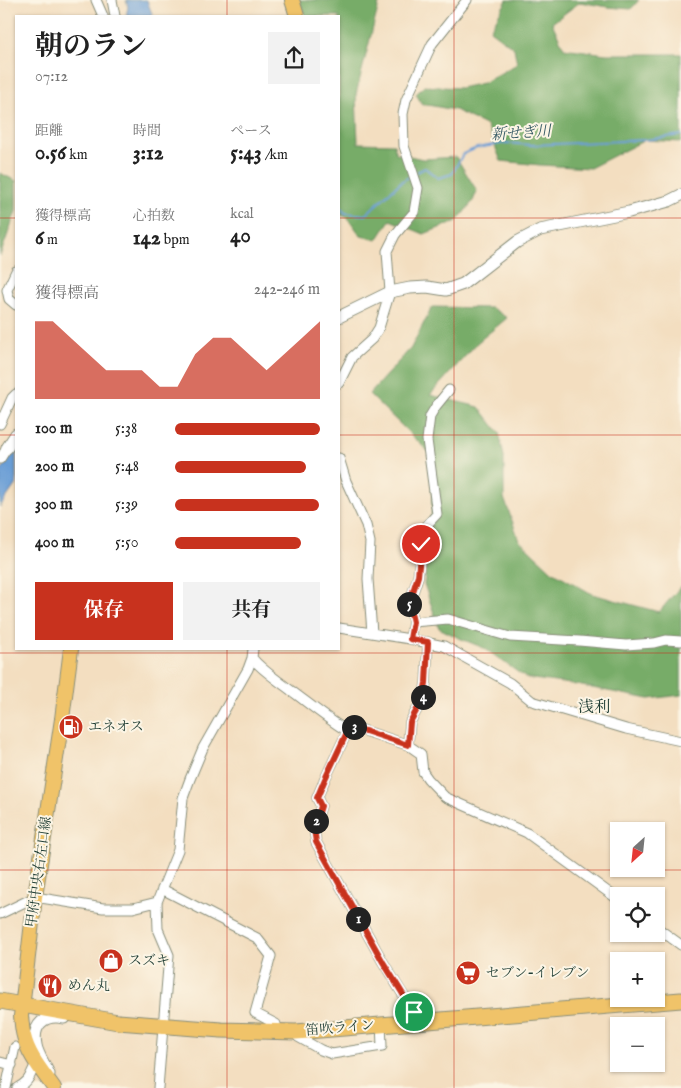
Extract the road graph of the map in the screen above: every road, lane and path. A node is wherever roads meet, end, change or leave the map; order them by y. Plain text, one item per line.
1 (96, 0) edge
2 (112, 0) edge
3 (292, 0) edge
4 (467, 0) edge
5 (103, 15) edge
6 (115, 15) edge
7 (297, 15) edge
8 (681, 195) edge
9 (15, 273) edge
10 (390, 292) junction
11 (15, 304) edge
12 (340, 317) edge
13 (340, 381) edge
14 (449, 390) dead end
15 (15, 395) edge
16 (0, 424) edge
17 (15, 436) edge
18 (7, 448) joint
19 (0, 459) edge
20 (340, 461) edge
21 (413, 622) junction
22 (340, 628) edge
23 (372, 632) junction
24 (410, 639) junction
25 (681, 641) edge
26 (428, 642) junction
27 (72, 650) edge
28 (253, 653) edge
29 (347, 731) junction
30 (681, 741) edge
31 (408, 745) junction
32 (162, 890) junction
33 (610, 894) edge
34 (35, 899) junction
35 (157, 902) junction
36 (0, 914) edge
37 (665, 933) edge
38 (681, 945) edge
39 (681, 1000) edge
40 (0, 1001) edge
41 (22, 1004) junction
42 (419, 1021) junction
43 (118, 1022) junction
44 (381, 1024) junction
45 (162, 1026) junction
46 (277, 1031) junction
47 (296, 1032) junction
48 (15, 1047) dead end
49 (0, 1062) edge
50 (37, 1062) junction
51 (12, 1065) junction
52 (6, 1088) edge
53 (17, 1088) edge
54 (54, 1088) edge
55 (158, 1088) edge

1 - 5 street
2 - 6 street
3 - 7 main road
4 - 10 street
8 - 10 street
9 - 11 street
10 - 12 street
10 - 13 street
14 - 21 street
15 - 16 street
17 - 18 street
18 - 19 street
20 - 23 street
21 - 24 street
21 - 25 street
22 - 23 street
23 - 24 street
24 - 26 street
26 - 30 street
26 - 31 street
27 - 34 main road, 甲府中央右左口線
28 - 29 street
28 - 32 street
29 - 31 street
29 - 42 street
31 - 33 street
32 - 35 street
32 - 46 street
34 - 35 street
34 - 36 street
34 - 41 main road, 甲府中央右左口線
35 - 45 street
37 - 38 street
39 - 42 highway, 笛吹ライン
40 - 41 highway, 笛吹ライン
41 - 43 highway, 笛吹ライン
41 - 50 main road, 甲府中央右左口線
42 - 44 highway, 笛吹ライン
43 - 45 highway, 笛吹ライン
43 - 54 street
44 - 47 highway, 笛吹ライン
44 - 47 street
45 - 46 highway, 笛吹ライン
45 - 55 street
46 - 47 highway, 笛吹ライン
48 - 51 street
49 - 51 street
50 - 53 street
50 - 54 main road, 甲府中央右左口線
51 - 52 street

